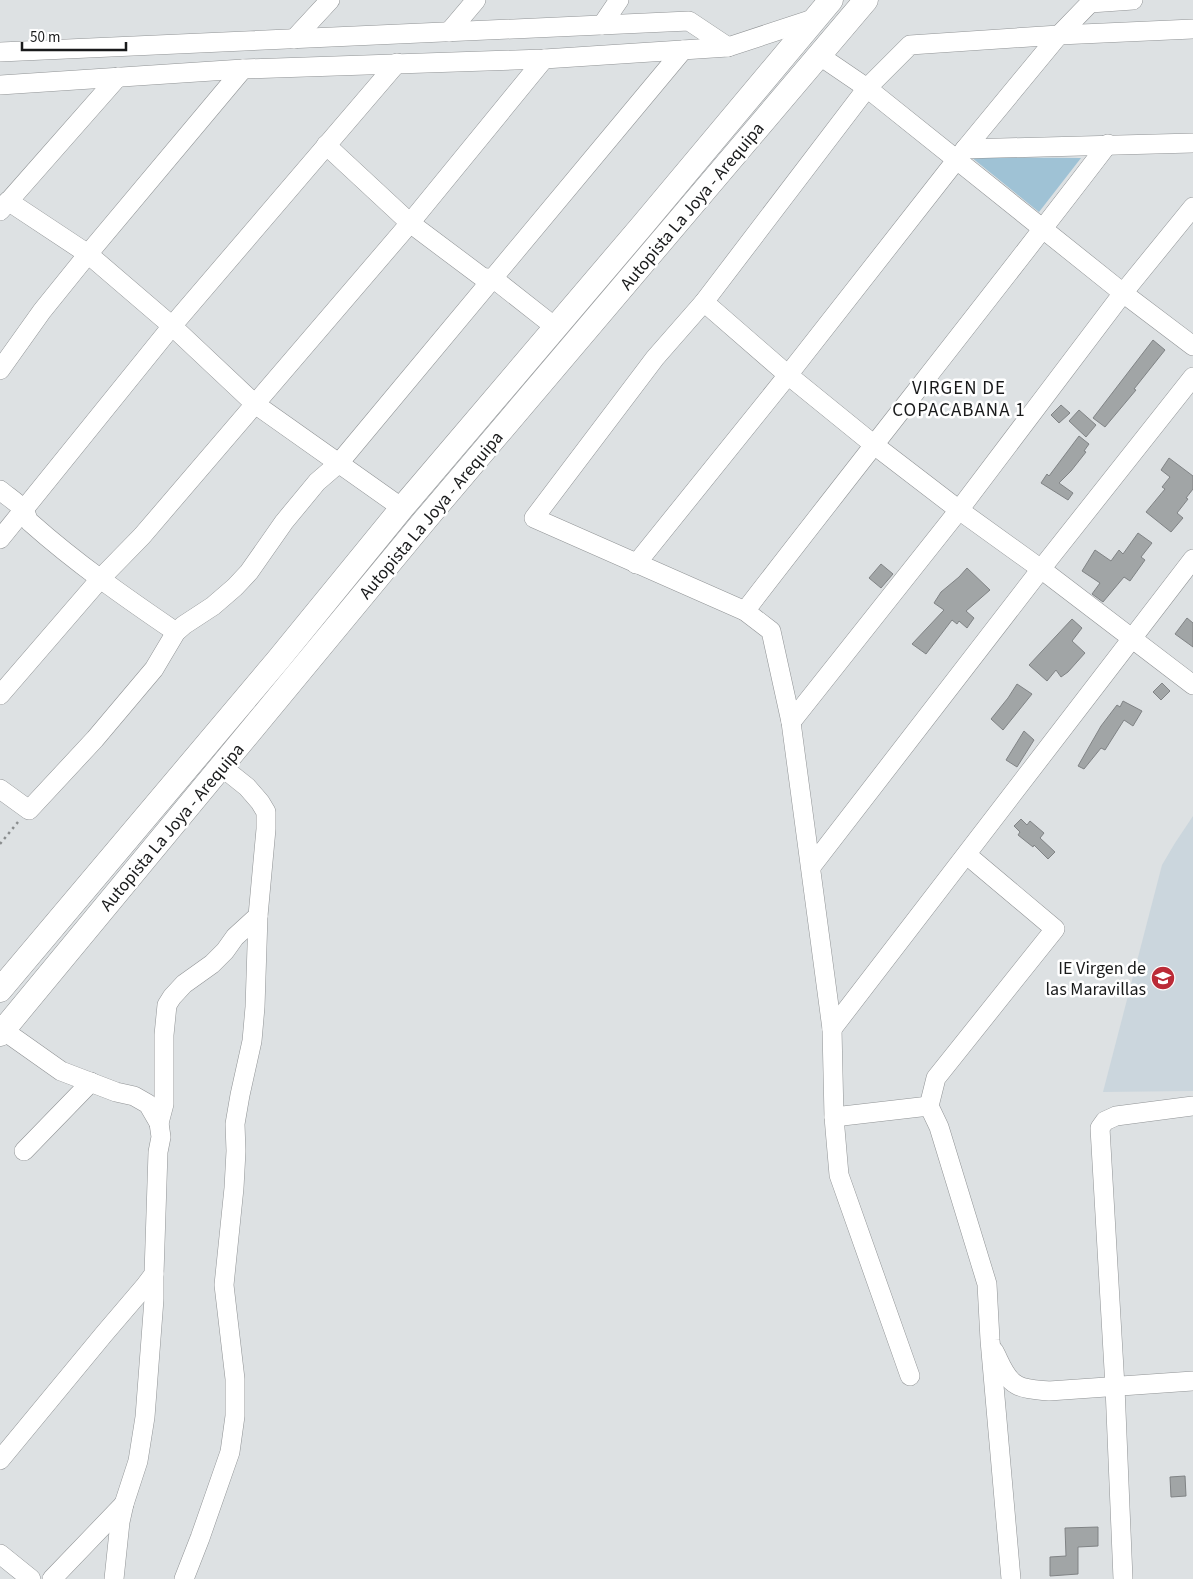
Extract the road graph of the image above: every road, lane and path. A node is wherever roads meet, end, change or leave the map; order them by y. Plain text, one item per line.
1 (330, 0) edge
2 (476, 0) edge
3 (619, 0) edge
4 (831, 0) edge
5 (866, 0) edge
6 (1133, 0) edge
7 (1091, 1) edge
8 (816, 18) junction
9 (602, 25) junction
10 (1193, 28) edge
11 (449, 32) junction
12 (1059, 35) junction
13 (294, 39) junction
14 (728, 47) junction
15 (683, 50) junction
16 (0, 52) edge
17 (820, 56) junction
18 (544, 59) junction
19 (396, 63) junction
20 (243, 69) junction
21 (118, 77) junction
22 (0, 85) edge
23 (867, 88) junction
24 (1193, 143) edge
25 (1108, 144) junction
26 (326, 146) junction
27 (962, 154) junction
28 (4, 206) edge
29 (1193, 206) edge
30 (410, 223) junction
31 (1043, 229) junction
32 (88, 254) junction
33 (494, 279) junction
34 (1123, 293) junction
35 (704, 302) junction
36 (172, 326) junction
37 (555, 327) junction
38 (1193, 346) edge
39 (0, 370) edge
40 (788, 375) junction
41 (1193, 376) edge
42 (255, 404) junction
43 (873, 444) junction
44 (339, 463) junction
45 (0, 490) edge
46 (402, 508) junction
47 (24, 510) junction
48 (959, 510) junction
49 (0, 539) edge
50 (1193, 559) edge
51 (636, 564) junction
52 (1041, 569) junction
53 (101, 578) junction
54 (745, 611) junction
55 (176, 632) junction
56 (1131, 638) junction
57 (1193, 686) edge
58 (0, 695) edge
59 (790, 722) junction
60 (222, 767) junction
61 (0, 789) edge
62 (29, 810) junction
63 (0, 844) edge
64 (967, 855) junction
65 (811, 867) junction
66 (258, 916) junction
67 (0, 990) edge
68 (832, 1029) junction
69 (2, 1032) edge
70 (91, 1082) junction
71 (930, 1106) junction
72 (1193, 1106) edge
73 (834, 1116) junction
74 (159, 1123) junction
75 (24, 1151) dead end
76 (154, 1274) junction
77 (990, 1340) junction
78 (910, 1376) dead end
79 (1193, 1382) edge
80 (1115, 1387) junction
81 (0, 1460) edge
82 (124, 1504) junction
83 (0, 1554) edge
84 (31, 1579) edge
85 (52, 1579) edge
86 (114, 1579) edge
87 (184, 1579) edge
88 (1011, 1579) edge
89 (1123, 1579) edge

1 - 13 street
2 - 11 street
3 - 9 street
4 - 8 main road, Autopista La Joya - Arequipa
5 - 17 main road, Autopista La Joya - Arequipa
6 - 7 street
7 - 12 street
8 - 14 street
8 - 37 main road, Autopista La Joya - Arequipa
9 - 11 street
9 - 14 street
10 - 12 street
11 - 13 street
12 - 23 street
12 - 27 street
13 - 16 street
14 - 15 street
15 - 18 street
15 - 33 street
17 - 23 street
17 - 60 main road, Autopista La Joya - Arequipa
18 - 19 street
18 - 30 street
19 - 20 street
19 - 26 street
20 - 21 street
20 - 32 street
21 - 22 street
21 - 28 street
23 - 27 street
23 - 35 street
24 - 25 street
25 - 27 street
25 - 31 street
26 - 30 street
26 - 36 street
27 - 31 street
27 - 40 street
28 - 32 street
29 - 34 street
30 - 33 street
30 - 42 street
31 - 34 street
31 - 43 street
32 - 36 street
32 - 39 street
33 - 37 street
33 - 44 street
34 - 38 street
34 - 48 street
35 - 40 street
35 - 51 street
36 - 42 street
36 - 47 street
37 - 46 main road, Autopista La Joya - Arequipa
40 - 43 street
40 - 51 street
41 - 52 street
42 - 44 street
42 - 53 street
43 - 48 street
43 - 54 street
44 - 46 street
44 - 55 street
45 - 47 street
46 - 67 main road, Autopista La Joya - Arequipa
47 - 49 street
47 - 53 street
48 - 52 street
48 - 59 street
50 - 56 street
51 - 54 street
52 - 56 street
52 - 65 street
53 - 55 street
53 - 58 street
54 - 59 street
55 - 62 street
56 - 57 street
56 - 64 street
59 - 65 street
60 - 66 street
60 - 69 main road, Autopista La Joya - Arequipa
61 - 62 street
62 - 63 path
64 - 68 street
64 - 71 street
65 - 68 street
66 - 74 street
66 - 87 street
68 - 73 street
69 - 70 street
70 - 74 street
70 - 75 street
71 - 73 street
71 - 77 street
72 - 80 street
73 - 78 street
74 - 76 street
76 - 81 street
76 - 82 street
77 - 80 street
77 - 88 street
79 - 80 street
80 - 89 street
82 - 85 street
82 - 86 street
83 - 84 street

